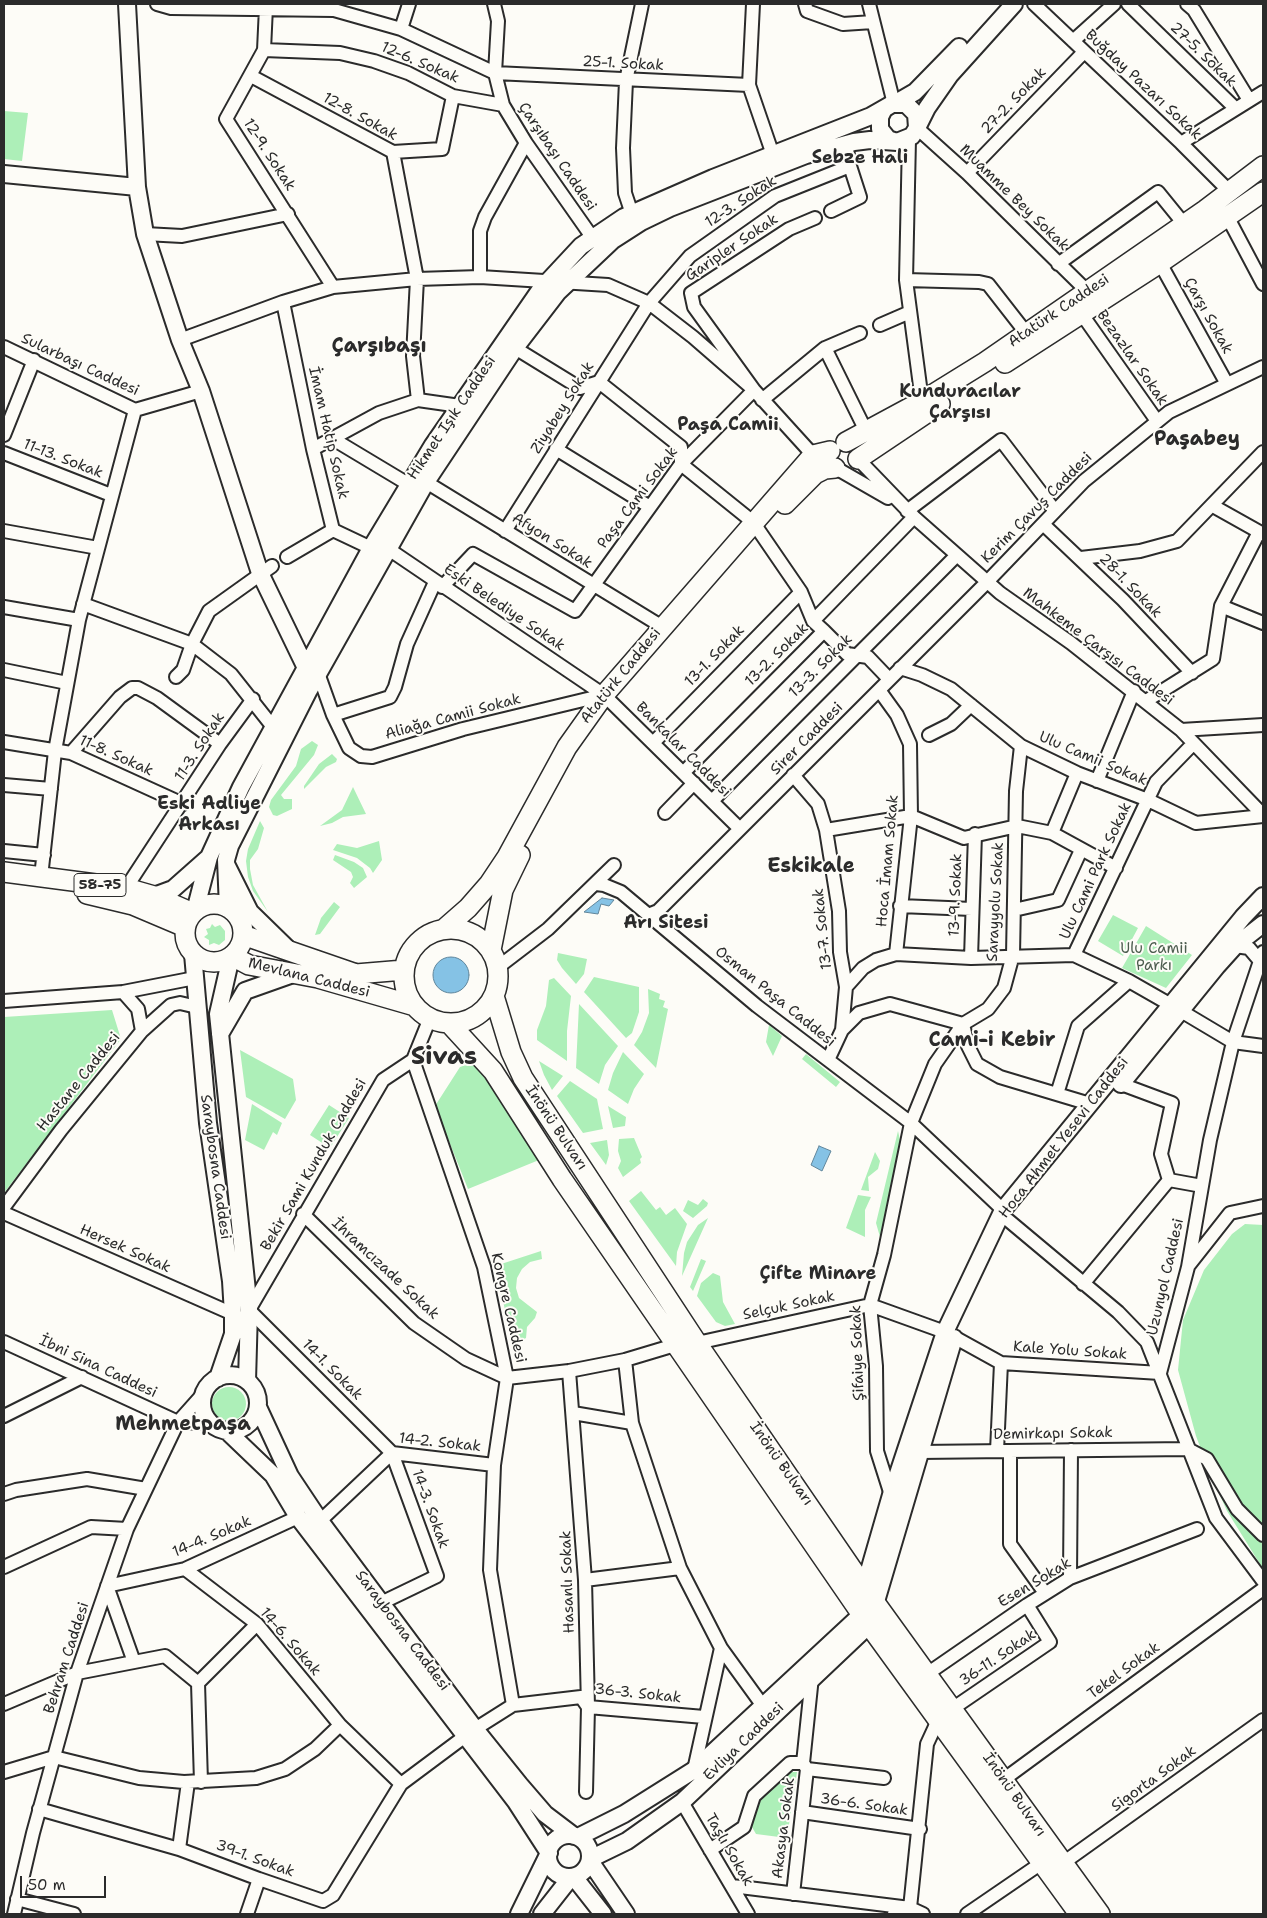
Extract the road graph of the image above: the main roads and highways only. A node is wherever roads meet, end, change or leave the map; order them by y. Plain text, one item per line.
1 (1263, 166) edge
2 (1263, 192) edge
3 (833, 457) junction
4 (756, 526) junction
5 (607, 697) junction
6 (4, 872) edge
7 (4, 884) edge
8 (191, 917) junction
9 (444, 929) junction
10 (243, 935) junction
11 (491, 950) junction
12 (231, 956) junction
13 (404, 970) junction
14 (494, 996) junction
15 (414, 1006) junction
16 (449, 1023) junction
17 (868, 1606) junction
18 (946, 1714) junction
19 (1079, 1914) edge
20 (1100, 1914) edge

1 - 3 main road, Atatürk Caddesi
2 - 3 main road, Atatürk Caddesi
3 - 4 main road, Atatürk Caddesi
3 - 4 main road, Atatürk Caddesi
4 - 5 main road, Atatürk Caddesi
4 - 5 main road, Atatürk Caddesi
5 - 9 main road, Atatürk Caddesi
5 - 11 main road, Atatürk Caddesi
6 - 8 main road, 58-75
7 - 8 main road, 58-75
8 - 10 main road
8 - 12 main road
9 - 11 main road
9 - 13 main road
10 - 12 main road
10 - 13 main road, Mevlana Caddesi
11 - 14 main road
12 - 15 main road, Mevlana Caddesi
13 - 15 main road
14 - 16 main road
14 - 17 main road, İnönü Bulvarı
15 - 16 main road
16 - 17 main road, İnönü Bulvarı
17 - 18 main road, İnönü Bulvarı
17 - 18 main road, İnönü Bulvarı
18 - 19 main road, İnönü Bulvarı
18 - 20 main road, İnönü Bulvarı

